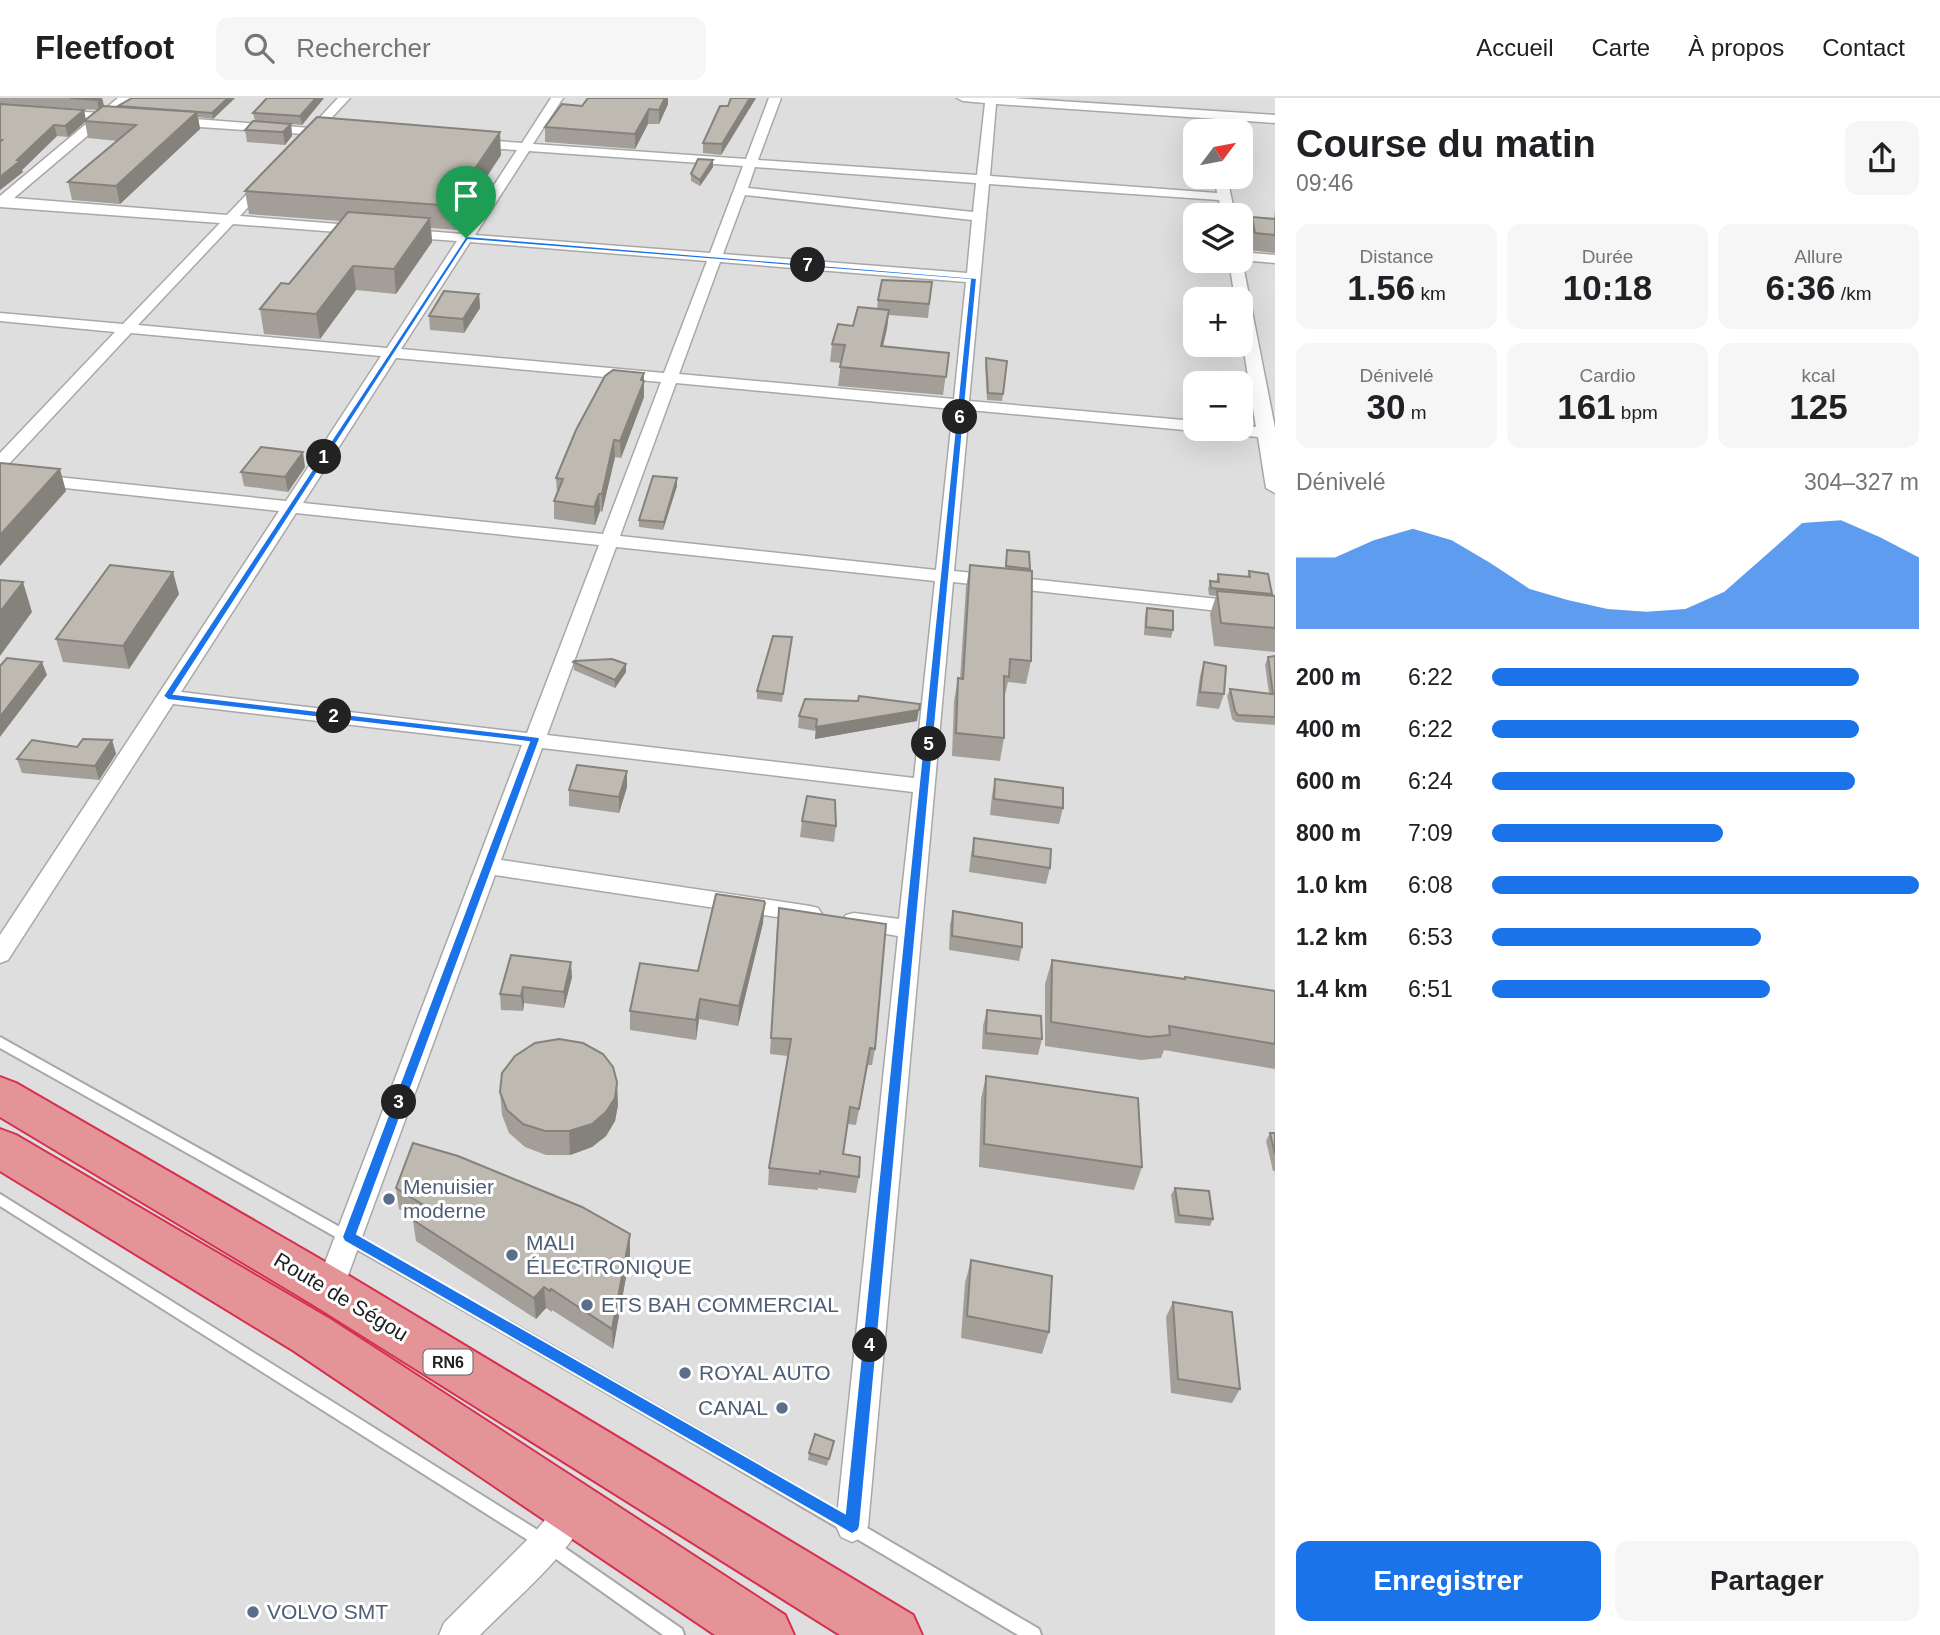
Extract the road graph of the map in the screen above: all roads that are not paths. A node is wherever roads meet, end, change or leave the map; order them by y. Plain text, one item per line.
1 (125, 98) edge
2 (344, 98) edge
3 (557, 98) edge
4 (775, 98) edge
5 (963, 98) edge
6 (1208, 98) edge
7 (991, 99) edge
8 (0, 109) edge
9 (1210, 114) junction
10 (103, 117) junction
11 (1211, 119) edge
12 (1275, 119) edge
13 (313, 132) junction
14 (353, 134) edge
15 (459, 142) edge
16 (525, 147) junction
17 (294, 151) edge
18 (751, 163) junction
19 (276, 171) edge
20 (983, 179) junction
21 (1223, 189) edge
22 (741, 191) junction
23 (1225, 197) junction
24 (0, 202) edge
25 (1226, 203) edge
26 (979, 217) junction
27 (230, 220) junction
28 (466, 238) junction
29 (1253, 257) edge
30 (716, 258) junction
31 (1275, 259) edge
32 (1238, 273) edge
33 (974, 278) junction
34 (0, 317) edge
35 (126, 329) junction
36 (391, 353) junction
37 (670, 378) junction
38 (961, 405) junction
39 (1183, 425) edge
40 (1270, 433) edge
41 (0, 463) edge
42 (0, 476) edge
43 (1275, 488) edge
44 (291, 507) junction
45 (610, 541) junction
46 (945, 576) junction
47 (1275, 611) edge
48 (168, 696) junction
49 (535, 739) junction
50 (924, 786) junction
51 (488, 866) junction
52 (910, 929) junction
53 (0, 954) edge
54 (0, 1042) edge
55 (0, 1095) edge
56 (0, 1148) edge
57 (0, 1199) edge
58 (349, 1237) junction
59 (329, 1289) junction
60 (852, 1526) junction
61 (561, 1527) junction
62 (456, 1635) edge
63 (676, 1635) edge
64 (765, 1635) edge
65 (893, 1635) edge
66 (1034, 1635) edge

1 - 10 street
2 - 13 street
3 - 16 street
4 - 18 street
5 - 7 street
6 - 9 street
7 - 9 street
7 - 20 street
8 - 10 street
9 - 11 street
9 - 12 street
10 - 13 street
10 - 24 street
13 - 14 street
13 - 17 street
15 - 16 street
16 - 18 street
16 - 28 street
18 - 20 street
18 - 22 street
19 - 27 street
20 - 23 street
20 - 26 street
21 - 23 street
22 - 26 street
22 - 30 street
23 - 25 street
24 - 27 street
26 - 33 street
27 - 28 street
27 - 35 street
28 - 30 street
28 - 36 street
29 - 31 street
30 - 33 street
30 - 37 street
32 - 40 street
33 - 38 street
34 - 35 street
35 - 36 street
35 - 41 street
36 - 37 street
36 - 44 street
37 - 38 street
37 - 45 street
38 - 39 street
38 - 46 street
40 - 43 street
42 - 44 street
44 - 45 street
44 - 48 street
45 - 46 street
45 - 49 street
46 - 47 street
46 - 50 street
48 - 49 street
48 - 53 street
49 - 50 street
49 - 51 street
50 - 52 street
51 - 52 street
51 - 58 street
52 - 60 street
54 - 58 lane
55 - 59 highway, Route de Ségou / RN6
56 - 61 highway
57 - 61 lane
58 - 59 street
58 - 60 lane
59 - 65 highway, Route de Ségou / RN6
60 - 66 lane
61 - 62 street
61 - 63 lane
61 - 64 highway

